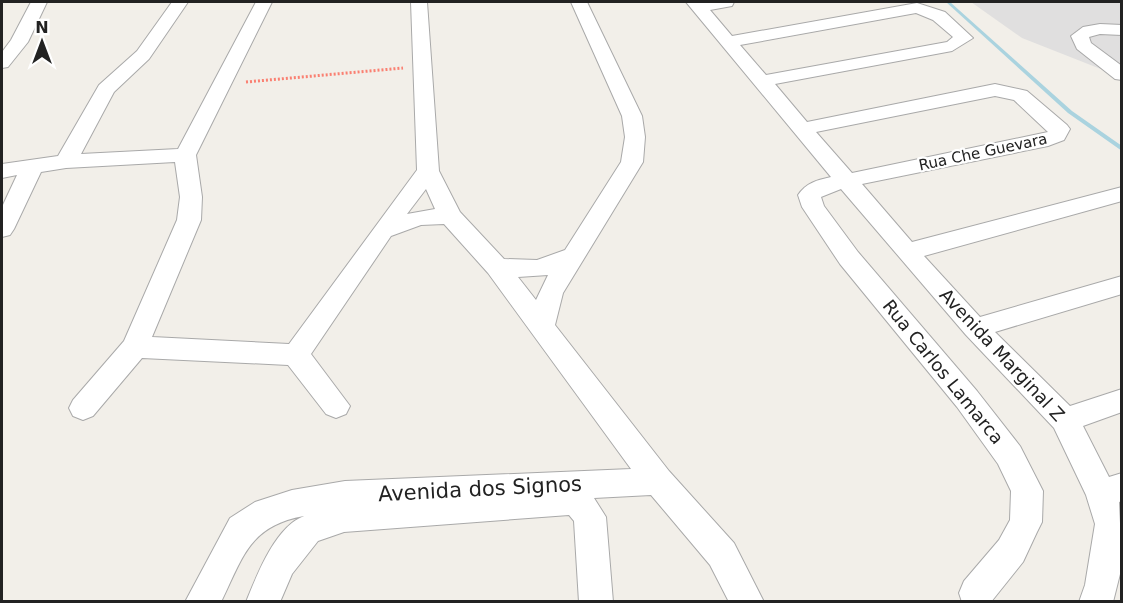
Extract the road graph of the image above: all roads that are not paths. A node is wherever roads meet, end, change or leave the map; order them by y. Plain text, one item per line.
1 (39, 2) edge
2 (180, 2) edge
3 (264, 2) edge
4 (419, 2) edge
5 (579, 2) edge
6 (726, 2) edge
7 (696, 4) edge
8 (1122, 30) edge
9 (727, 42) junction
10 (2, 63) edge
11 (1122, 75) edge
12 (762, 81) junction
13 (805, 128) junction
14 (185, 155) junction
15 (66, 161) junction
16 (33, 165) junction
17 (2, 171) edge
18 (428, 171) junction
19 (847, 181) junction
20 (1122, 194) edge
21 (450, 216) junction
22 (2, 229) edge
23 (383, 230) junction
24 (907, 252) junction
25 (570, 257) junction
26 (497, 267) junction
27 (1122, 285) edge
28 (542, 326) junction
29 (975, 328) junction
30 (135, 347) junction
31 (296, 355) junction
32 (1122, 400) edge
33 (336, 406) dead end
34 (83, 408) dead end
35 (1065, 420) junction
36 (658, 482) junction
37 (1111, 490) edge
38 (1116, 528) edge
39 (976, 593) dead end
40 (202, 602) edge
41 (262, 602) edge
42 (596, 602) edge
43 (747, 602) edge
44 (1096, 602) edge

1 - 10 street
2 - 15 street
3 - 14 street
4 - 18 street
5 - 25 street
6 - 7 street
7 - 9 street
8 - 11 street
9 - 12 street
9 - 12 street
12 - 13 street
13 - 19 street
13 - 19 street, Rua Che Guevara
14 - 15 street
14 - 30 street
15 - 16 street
16 - 17 street
16 - 22 street
18 - 21 street
18 - 23 street
19 - 24 street
19 - 39 street, Rua Carlos Lamarca
20 - 24 street
21 - 23 street
21 - 26 street
23 - 31 street
24 - 29 street, Avenida Marginal Z
25 - 26 street
25 - 28 street
26 - 28 street
27 - 29 street
28 - 36 street
29 - 35 street, Avenida Marginal Z
30 - 31 street
30 - 34 street
31 - 33 street
32 - 35 street
35 - 37 street, Avenida Marginal Z
36 - 40 street, Avenida dos Signos
36 - 43 street
37 - 38 street, Avenida Marginal Z
38 - 44 street, Avenida Marginal Z
41 - 42 street

